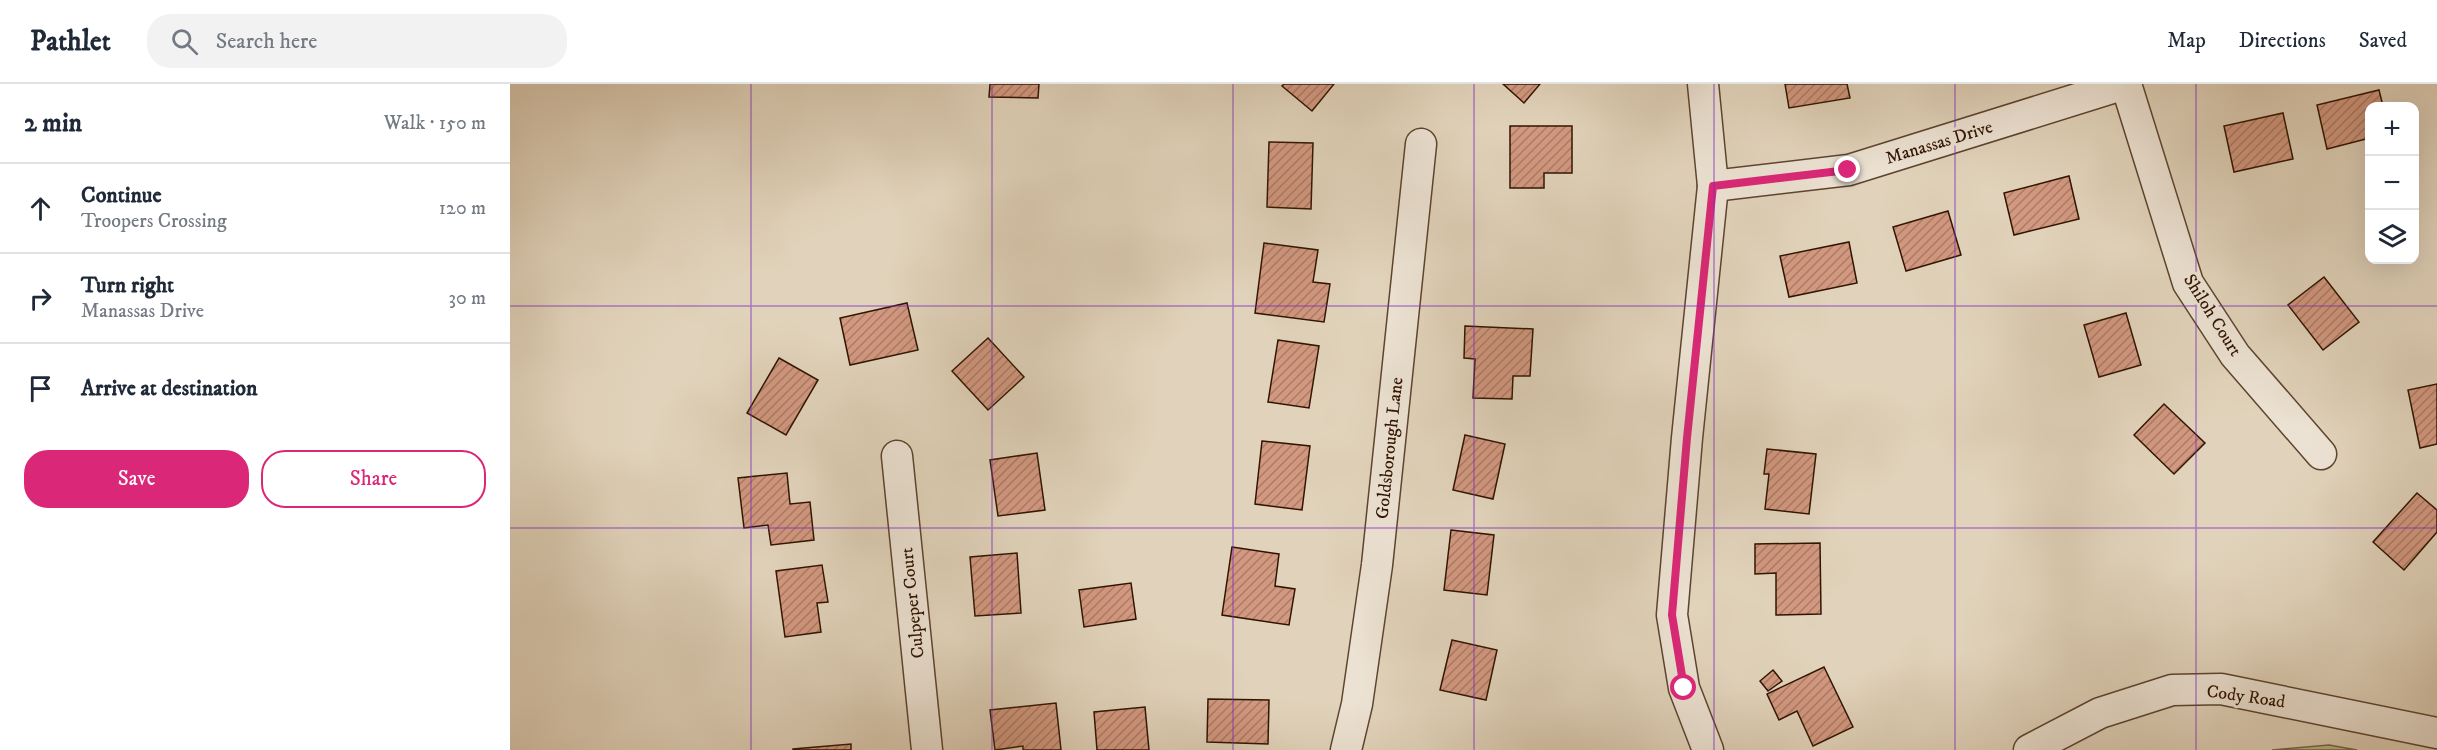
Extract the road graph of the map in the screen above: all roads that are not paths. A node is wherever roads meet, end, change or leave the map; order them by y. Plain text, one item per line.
1 (1703, 84) edge
2 (2126, 84) edge
3 (1421, 144) dead end
4 (1713, 186) junction
5 (2321, 454) dead end
6 (897, 456) dead end
7 (2437, 733) edge
8 (927, 750) edge
9 (1346, 750) edge
10 (1708, 750) edge
11 (2029, 750) edge

1 - 4 street
2 - 4 street, Manassas Drive
2 - 5 street, Shiloh Court
3 - 9 street, Goldsborough Lane
4 - 10 street
6 - 8 street, Culpeper Court
7 - 11 street, Cody Road

